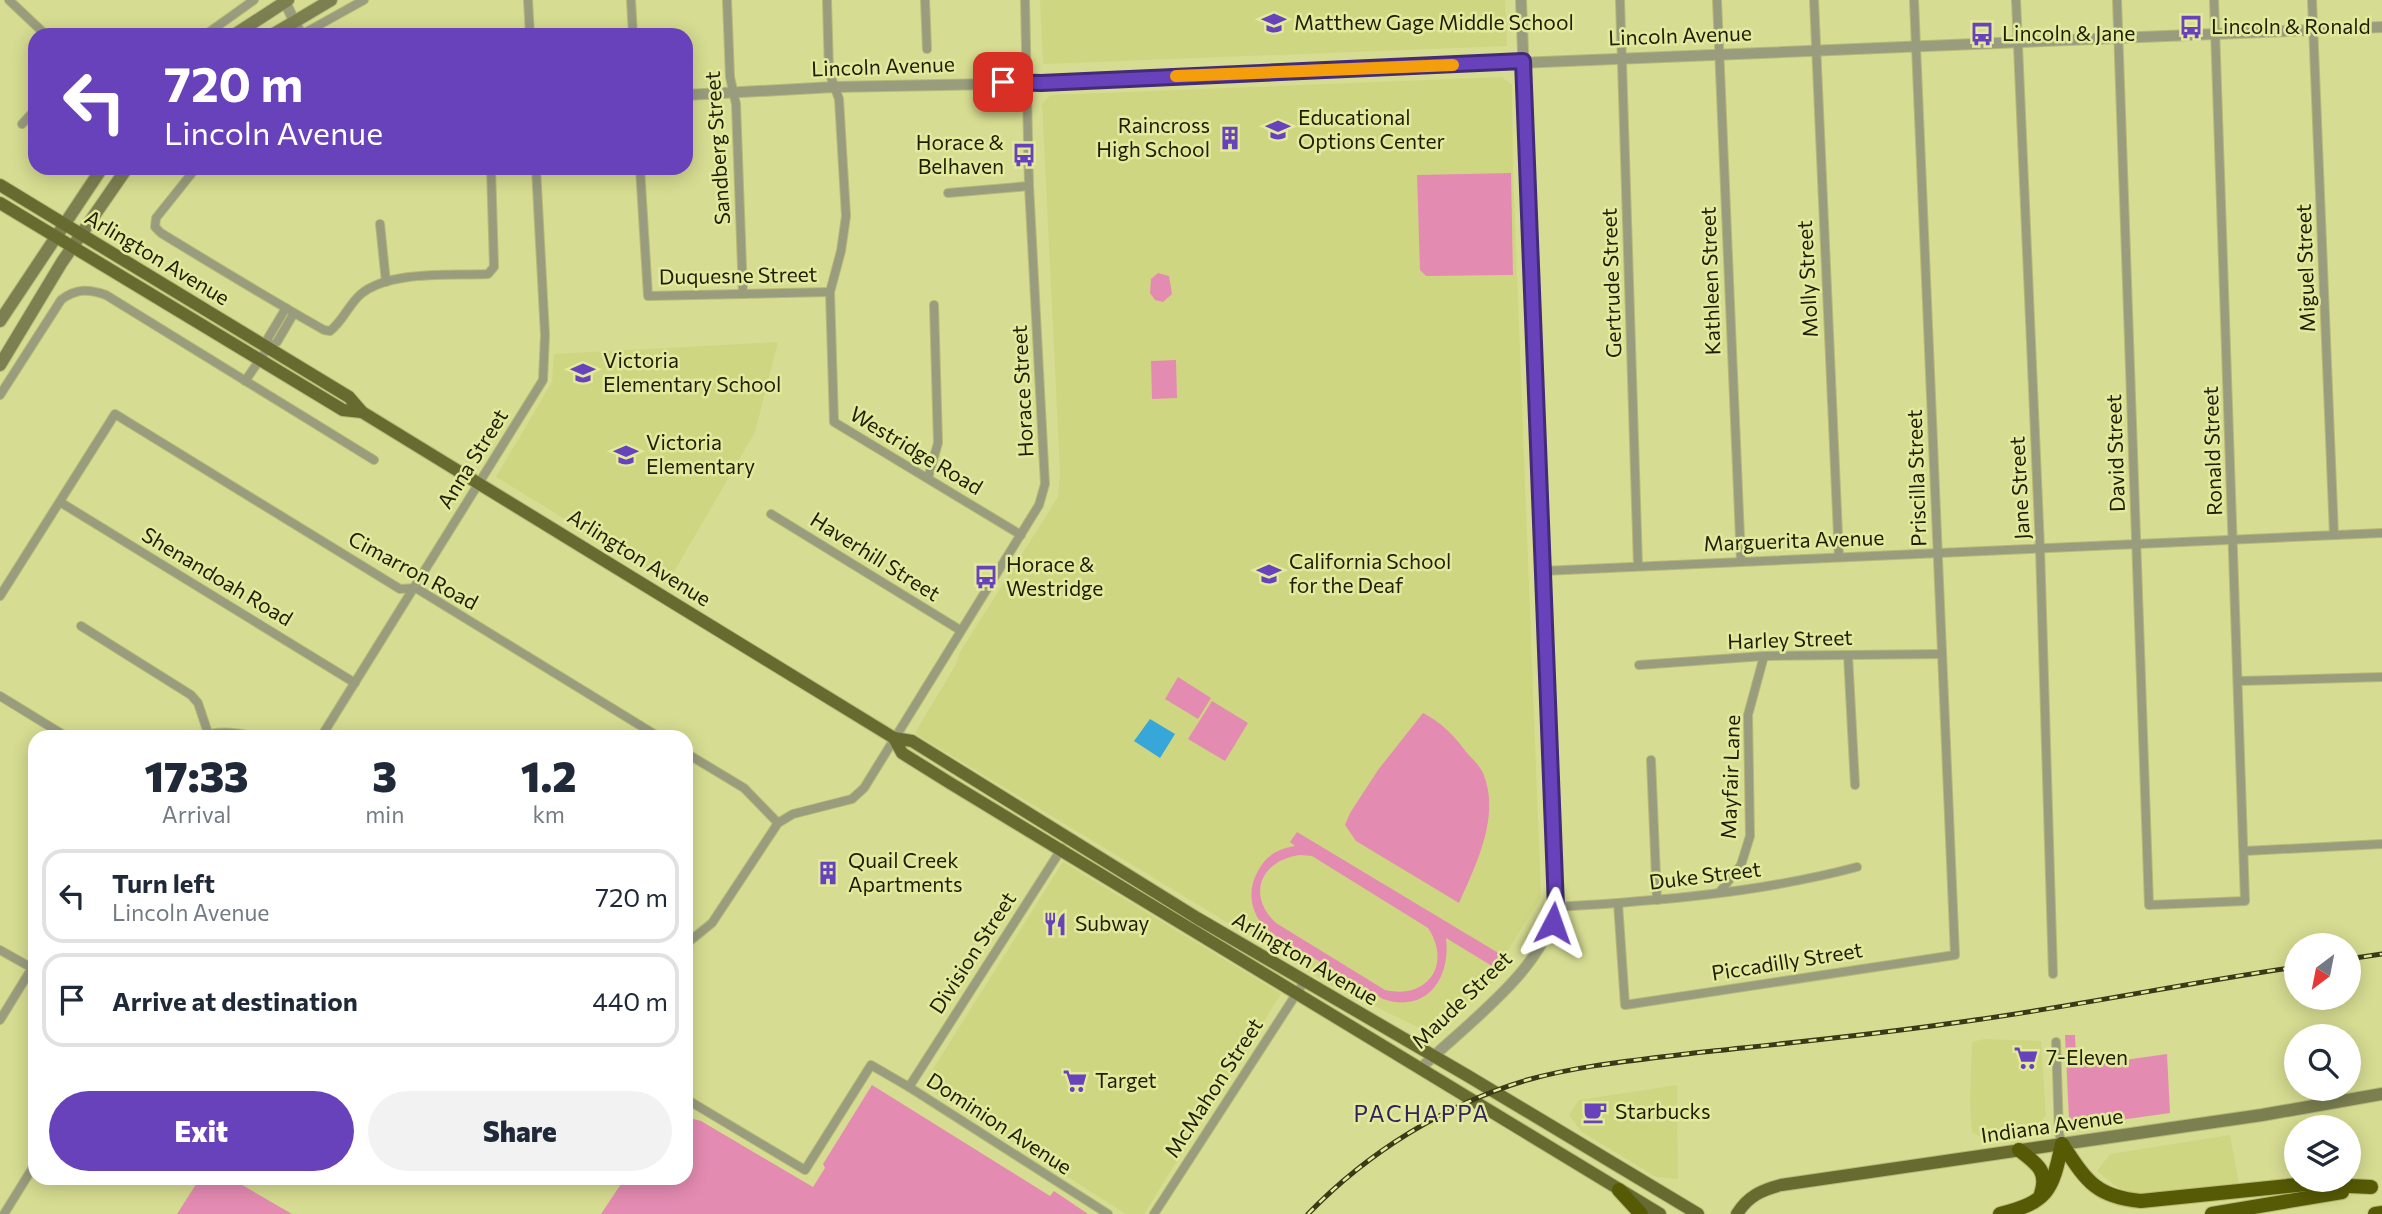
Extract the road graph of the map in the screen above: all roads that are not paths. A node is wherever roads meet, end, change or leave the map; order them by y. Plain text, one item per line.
1 (9, 0) edge
2 (254, 0) edge
3 (331, 0) edge
4 (364, 0) edge
5 (528, 0) edge
6 (631, 0) edge
7 (727, 0) edge
8 (827, 0) edge
9 (925, 0) edge
10 (1025, 0) edge
11 (1521, 0) edge
12 (1620, 0) edge
13 (1717, 0) edge
14 (1814, 0) edge
15 (1914, 0) edge
16 (2016, 0) edge
17 (2117, 0) edge
18 (2214, 0) edge
19 (2312, 0) edge
20 (286, 1) edge
21 (294, 21) junction
22 (2382, 27) edge
23 (39, 28) edge
24 (215, 28) edge
25 (245, 28) edge
26 (283, 28) edge
27 (298, 28) edge
28 (314, 28) edge
29 (530, 28) edge
30 (633, 28) edge
31 (2314, 30) junction
32 (2216, 34) junction
33 (2119, 38) junction
34 (2018, 41) junction
35 (1916, 45) junction
36 (927, 49) dead end
37 (1815, 49) junction
38 (1719, 53) junction
39 (1622, 57) junction
40 (1523, 61) junction
41 (1028, 81) junction
42 (834, 87) junction
43 (734, 93) junction
44 (693, 95) edge
45 (28, 118) edge
46 (22, 124) dead end
47 (97, 175) edge
48 (123, 175) edge
49 (190, 175) edge
50 (491, 175) edge
51 (536, 175) edge
52 (640, 175) edge
53 (0, 184) edge
54 (1030, 186) junction
55 (948, 193) dead end
56 (0, 203) edge
57 (64, 224) junction
58 (380, 224) dead end
59 (80, 234) junction
60 (56, 237) junction
61 (72, 247) junction
62 (386, 282) junction
63 (830, 292) junction
64 (743, 294) junction
65 (934, 305) dead end
66 (286, 308) junction
67 (294, 313) junction
68 (0, 321) edge
69 (268, 348) junction
70 (260, 361) junction
71 (0, 365) edge
72 (245, 381) junction
73 (0, 395) edge
74 (362, 412) junction
75 (374, 460) dead end
76 (928, 478) junction
77 (478, 482) junction
78 (60, 502) junction
79 (771, 514) dead end
80 (2382, 533) edge
81 (1021, 535) junction
82 (2334, 536) junction
83 (2234, 540) junction
84 (2137, 544) junction
85 (2040, 548) junction
86 (1937, 553) junction
87 (1839, 557) junction
88 (1741, 561) junction
89 (1638, 566) junction
90 (1543, 571) junction
91 (416, 588) junction
92 (0, 596) edge
93 (81, 626) dead end
94 (960, 630) junction
95 (1942, 653) junction
96 (1848, 655) junction
97 (1764, 656) junction
98 (1639, 665) dead end
99 (2382, 677) edge
100 (2239, 681) junction
101 (355, 683) junction
102 (0, 696) edge
103 (56, 730) edge
104 (207, 730) edge
105 (325, 730) edge
106 (648, 730) edge
107 (894, 738) junction
108 (693, 757) edge
109 (1651, 760) dead end
110 (1855, 785) dead end
111 (778, 823) junction
112 (1068, 838) junction
113 (2382, 844) edge
114 (1060, 851) junction
115 (2245, 851) junction
116 (1857, 867) dead end
117 (1718, 893) junction
118 (1657, 901) junction
119 (2245, 901) joint
120 (1618, 903) junction
121 (1556, 907) junction
122 (693, 938) edge
123 (0, 950) edge
124 (1955, 955) joint
125 (28, 962) edge
126 (2053, 974) dead end
127 (28, 975) edge
128 (1304, 982) junction
129 (1295, 994) junction
130 (0, 1020) edge
131 (2056, 1042) dead end
132 (1433, 1056) junction
133 (1420, 1069) junction
134 (909, 1087) junction
135 (2382, 1094) edge
136 (693, 1103) edge
137 (2062, 1144) junction
138 (2019, 1150) junction
139 (28, 1175) edge
140 (2377, 1186) edge
141 (1619, 1190) junction
142 (2039, 1199) junction
143 (2382, 1213) edge
144 (2, 1214) edge
145 (1108, 1214) edge
146 (1154, 1214) edge
147 (1641, 1214) edge
148 (1660, 1214) edge
149 (1698, 1214) edge
150 (1737, 1214) edge
151 (2000, 1214) edge
152 (2212, 1214) edge
153 (2375, 1214) edge

1 - 23 street
2 - 24 street
3 - 21 main road
4 - 28 street
5 - 29 street
6 - 30 street
7 - 43 street, Sandberg Street
8 - 42 street, Westridge Road
9 - 36 street
10 - 41 street, Horace Street
11 - 40 street, Maude Street
12 - 39 street, Gertrude Street
13 - 38 street, Kathleen Street
14 - 37 street, Molly Street
15 - 35 street, Priscilla Street
16 - 34 street, Jane Street
17 - 33 street, David Street
18 - 32 street, Ronald Street
19 - 31 street, Miguel Street
20 - 21 street
20 - 25 main road
21 - 26 main road
21 - 27 street
22 - 31 street, Lincoln Avenue
31 - 32 street, Lincoln Avenue
31 - 82 street, Miguel Street
32 - 33 street, Lincoln Avenue
32 - 83 street, Ronald Street
33 - 34 street, Lincoln Avenue
33 - 84 street, David Street
34 - 35 street, Lincoln Avenue
34 - 85 street, Jane Street
35 - 37 street, Lincoln Avenue
35 - 86 street, Priscilla Street
37 - 38 street, Lincoln Avenue
37 - 87 street, Molly Street
38 - 39 street, Lincoln Avenue
38 - 88 street, Kathleen Street
39 - 40 street, Lincoln Avenue
39 - 89 street, Gertrude Street
40 - 41 street, Lincoln Avenue
40 - 90 street, Maude Street
41 - 42 street, Lincoln Avenue
41 - 54 street, Horace Street
42 - 43 street, Lincoln Avenue
42 - 63 street, Westridge Road
43 - 44 street, Lincoln Avenue
43 - 64 street, Sandberg Street
45 - 46 street
47 - 57 main road
48 - 59 main road
49 - 66 street
50 - 62 street
51 - 77 street, Anna Street
52 - 64 street, Duquesne Street
53 - 57 main road, Arlington Avenue
54 - 55 street
54 - 81 street, Horace Street
56 - 60 main road, Arlington Avenue
57 - 59 main road, Arlington Avenue
57 - 60 main road
58 - 62 street
59 - 61 main road
59 - 69 main road, Arlington Avenue
60 - 61 main road, Arlington Avenue
60 - 68 main road
61 - 70 main road, Arlington Avenue
61 - 71 main road
62 - 67 street
63 - 64 street, Duquesne Street
63 - 76 street, Westridge Road
65 - 76 street
66 - 67 street
66 - 69 street
67 - 69 street
69 - 70 street
69 - 74 main road, Arlington Avenue
70 - 72 street
70 - 74 main road, Arlington Avenue
72 - 73 street
72 - 75 street
74 - 77 main road, Arlington Avenue
76 - 81 street, Westridge Road
77 - 91 street, Anna Street
77 - 107 main road, Arlington Avenue
78 - 91 street, Cimarron Road
78 - 92 street
78 - 101 street, Shenandoah Road
79 - 94 street, Haverhill Street
80 - 82 street, Marguerita Avenue
81 - 94 street, Horace Street
82 - 83 street, Marguerita Avenue
83 - 84 street, Marguerita Avenue
83 - 100 street, Ronald Street
84 - 85 street, Marguerita Avenue
84 - 119 street, David Street
85 - 86 street, Marguerita Avenue
85 - 126 street, Jane Street
86 - 87 street, Marguerita Avenue
86 - 95 street, Priscilla Street
87 - 88 street, Marguerita Avenue
88 - 89 street, Marguerita Avenue
89 - 90 street, Marguerita Avenue
90 - 121 street, Maude Street
91 - 101 street, Anna Street
91 - 106 street, Cimarron Road
93 - 104 street
94 - 107 street, Horace Street
95 - 96 street, Harley Street
95 - 124 street, Priscilla Street
96 - 97 street, Harley Street
96 - 110 street
97 - 98 street, Harley Street
97 - 117 street, Mayfair Lane
99 - 100 street
100 - 115 street, Ronald Street
101 - 105 street, Anna Street
102 - 103 street
107 - 111 street, Horace Street
107 - 112 main road, Arlington Avenue
107 - 114 main road, Arlington Avenue
108 - 111 street
109 - 118 street
111 - 122 street
112 - 114 street, Division Street
112 - 128 main road, Arlington Avenue
113 - 115 street
114 - 129 main road, Arlington Avenue
114 - 134 street, Division Street
115 - 119 street, Ronald Street
116 - 117 street, Duke Street
117 - 118 street, Duke Street
118 - 120 street, Duke Street
120 - 121 street, Duke Street
120 - 124 street, Piccadilly Street
121 - 132 street, Maude Street
123 - 125 street
127 - 130 street
128 - 129 street, McMahon Street
128 - 132 main road, Arlington Avenue
129 - 133 main road, Arlington Avenue
129 - 146 street, McMahon Street
131 - 137 street
132 - 133 street, Maude Street
132 - 149 main road, Arlington Avenue
133 - 141 main road, Arlington Avenue
134 - 136 street, Dominion Avenue
134 - 145 street, Dominion Avenue
135 - 137 main road, Indiana Avenue
137 - 138 main road, Indiana Avenue
137 - 140 highway
137 - 142 highway
138 - 142 highway
138 - 150 main road, Indiana Avenue
139 - 144 street
140 - 152 highway
141 - 147 highway
141 - 148 main road, Arlington Avenue
142 - 151 highway
143 - 153 highway

